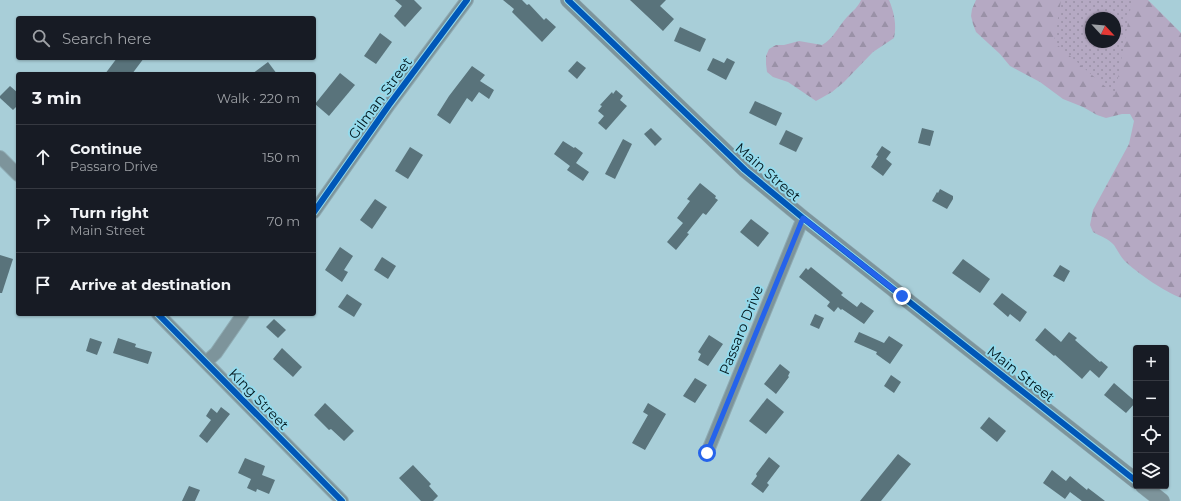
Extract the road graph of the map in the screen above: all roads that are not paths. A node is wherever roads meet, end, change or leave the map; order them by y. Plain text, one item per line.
1 (467, 0) edge
2 (568, 0) edge
3 (0, 157) edge
4 (16, 172) edge
5 (316, 209) edge
6 (803, 218) junction
7 (160, 316) edge
8 (242, 316) edge
9 (206, 362) junction
10 (707, 453) dead end
11 (1133, 479) edge
12 (1147, 489) edge
13 (342, 501) edge
14 (1162, 501) edge

1 - 5 street, Gilman Street
2 - 6 street, Main Street
3 - 4 street
6 - 10 street, Passaro Drive
6 - 11 street, Main Street
7 - 9 street, King Street
8 - 9 street
9 - 13 street, King Street
12 - 14 street

